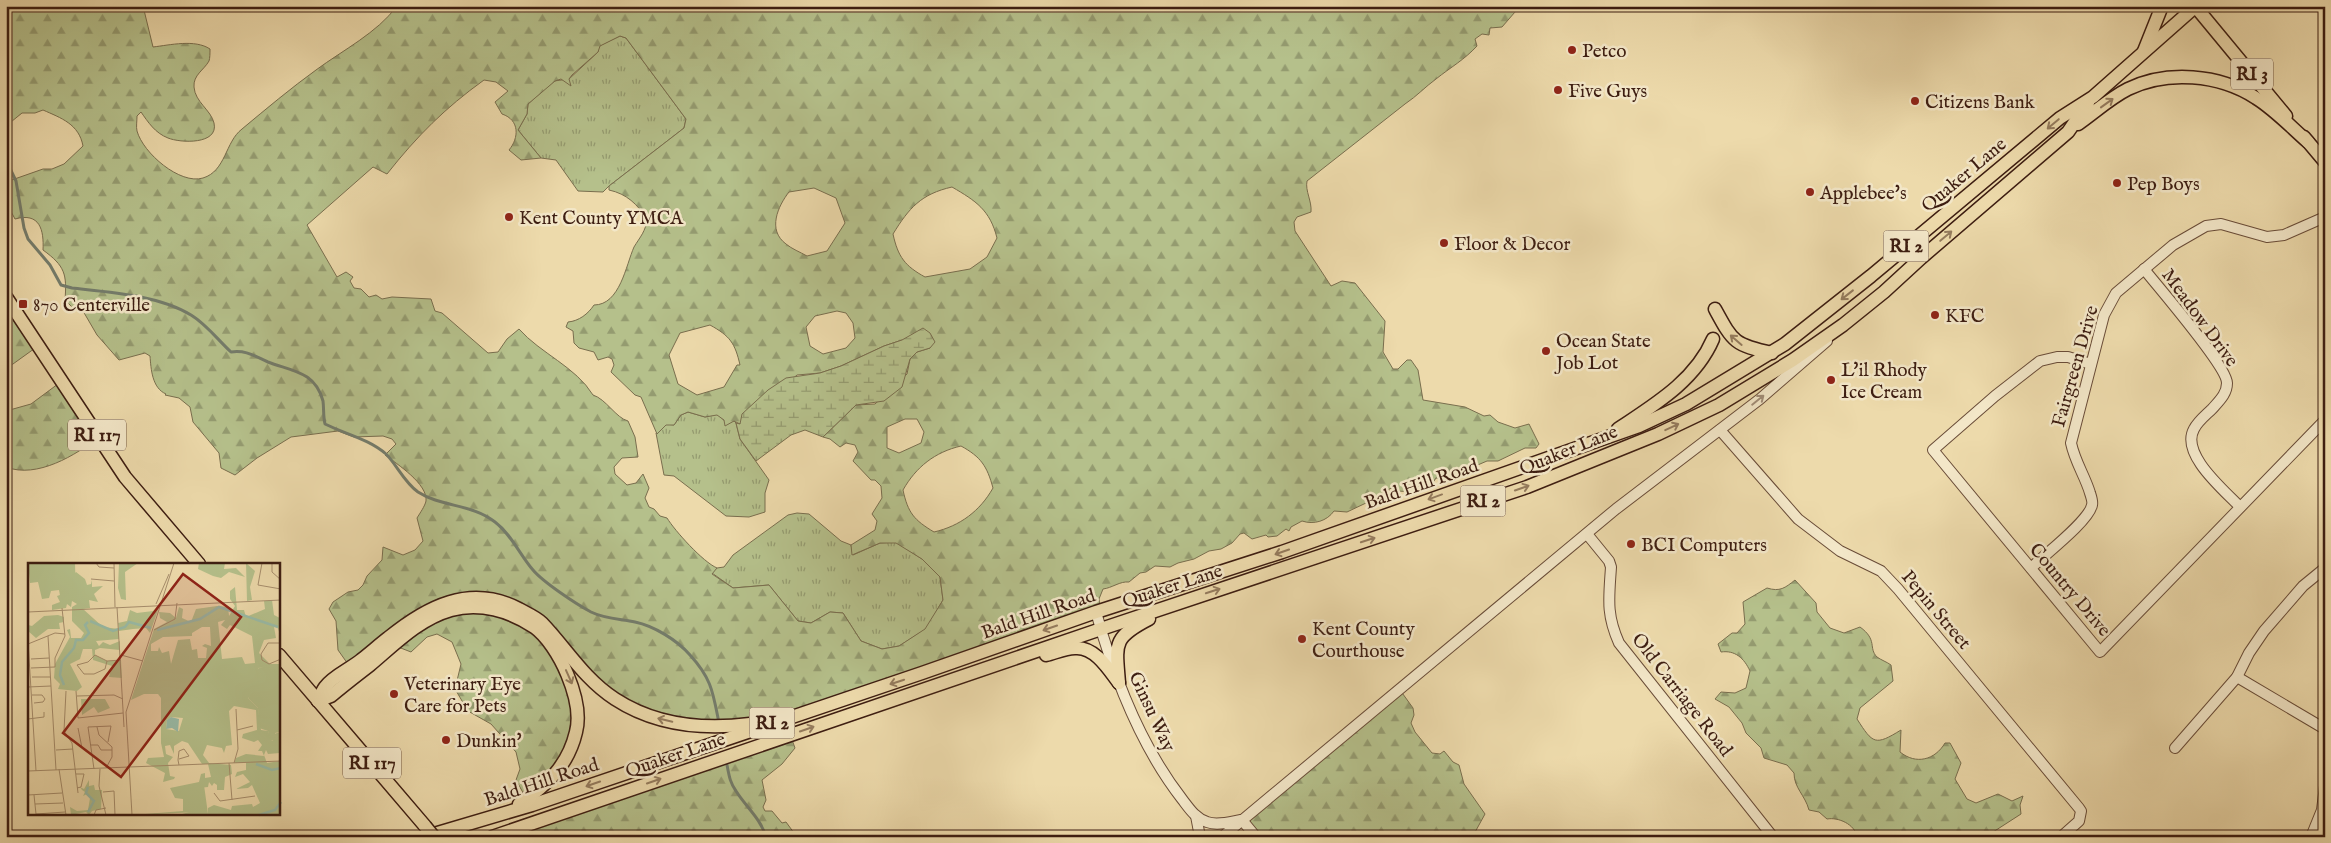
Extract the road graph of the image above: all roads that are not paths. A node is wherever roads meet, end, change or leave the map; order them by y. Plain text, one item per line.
1 (2162, 6) edge
2 (2196, 6) edge
3 (2143, 53) junction
4 (2093, 97) junction
5 (2068, 132) junction
6 (2308, 142) junction
7 (2325, 162) edge
8 (2325, 217) edge
9 (2144, 269) junction
10 (1871, 276) junction
11 (1884, 292) junction
12 (6, 297) edge
13 (1714, 309) dead end
14 (1843, 325) junction
15 (1713, 339) dead end
16 (1772, 353) junction
17 (2091, 364) junction
18 (1713, 388) joint
19 (2325, 420) edge
20 (1720, 430) junction
21 (1598, 443) junction
22 (2240, 507) junction
23 (1587, 534) junction
24 (198, 563) edge
25 (2031, 568) junction
26 (2325, 568) edge
27 (1187, 600) junction
28 (1096, 612) junction
29 (1101, 629) junction
30 (280, 656) edge
31 (968, 674) junction
32 (2237, 677) junction
33 (1119, 683) junction
34 (318, 700) junction
35 (792, 716) junction
36 (2325, 729) edge
37 (2175, 748) dead end
38 (2325, 786) edge
39 (506, 812) junction
40 (1196, 816) junction
41 (1242, 820) junction
42 (425, 831) edge
43 (434, 837) edge
44 (492, 837) edge
45 (1200, 837) edge
46 (1222, 837) edge
47 (1256, 837) edge
48 (1773, 837) edge
49 (2061, 837) edge
50 (2311, 837) edge

1 - 3 main road
2 - 3 main road, Quaker Lane / RI 2
2 - 6 main road, RI 3
3 - 4 main road, Quaker Lane / RI 2
4 - 5 main road, Quaker Lane / RI 2
4 -> 10 main road, Quaker Lane / RI 2
5 -> 6 main road
11 -> 5 main road, Quaker Lane / RI 2
6 - 7 main road, RI 3
8 - 9 street, Fairgreen Drive
9 - 17 street, Fairgreen Drive
9 - 22 street, Meadow Drive
10 - 11 main road
10 -> 16 main road, Quaker Lane / RI 2
11 - 14 main road, Quaker Lane / RI 2
12 - 24 main road, RI 117
16 -> 13 main road
20 -> 14 street, Quaker Lane
27 -> 14 main road, Quaker Lane / RI 2
15 - 21 main road
16 - 18 main road, Quaker Lane / RI 2
17 - 25 street, Fairgreen Drive
17 - 25 street, Country Drive
18 - 21 main road, Bald Hill Road / RI 2
19 - 22 street, Country Drive
20 - 23 street, Quaker Lane
20 - 49 street, Pepin Street
21 -> 28 main road, Bald Hill Road / RI 2
22 - 25 street, Country Drive
23 - 41 street, Quaker Lane
23 - 48 street, Old Carriage Road
26 - 32 street
27 - 29 main road, Quaker Lane / RI 2
27 - 33 main road
28 - 29 street, Ginsu Way
28 -> 35 main road, Bald Hill Road / RI 2
29 - 31 main road, Quaker Lane / RI 2
29 - 33 street, Ginsu Way
30 - 34 main road, RI 117
31 - 33 main road
44 -> 31 main road, Quaker Lane / RI 2
32 - 36 street
32 - 37 street
33 - 40 street, Ginsu Way
35 -> 34 main road
34 -> 39 main road
34 - 42 main road, RI 117
35 -> 39 main road, Bald Hill Road / RI 2
38 - 50 street
39 - 42 main road, Bald Hill Road / RI 2
40 - 41 street
40 - 45 street, Ginsu Way
41 - 46 street, Quaker Lane
41 - 47 street
42 - 43 main road, RI 117, bridge

